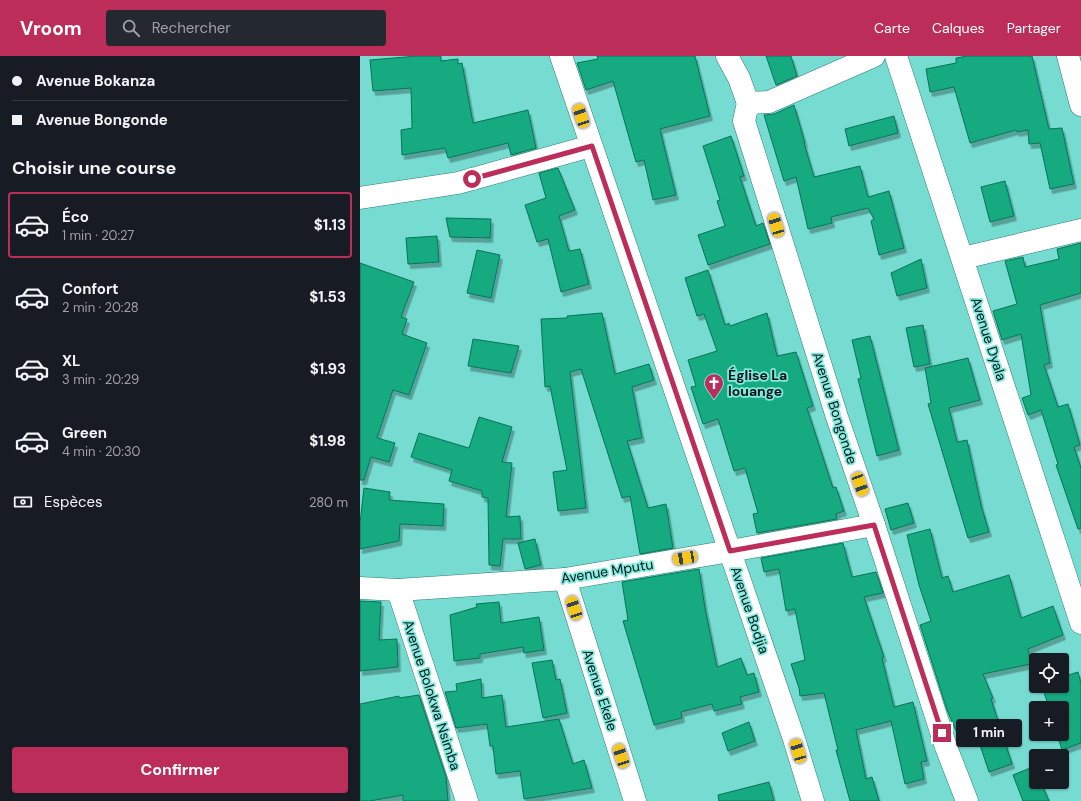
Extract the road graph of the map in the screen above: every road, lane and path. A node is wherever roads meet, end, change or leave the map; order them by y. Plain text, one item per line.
1 (561, 56) edge
2 (727, 56) edge
3 (874, 56) edge
4 (896, 56) edge
5 (1068, 56) edge
6 (748, 103) junction
7 (1081, 105) edge
8 (592, 146) junction
9 (360, 198) edge
10 (1081, 230) edge
11 (963, 258) junction
12 (874, 525) junction
13 (730, 551) junction
14 (565, 579) junction
15 (360, 588) edge
16 (398, 590) junction
17 (1081, 623) edge
18 (467, 801) edge
19 (635, 801) edge
20 (813, 801) edge
21 (967, 801) edge

1 - 8 street, Avenue Bodjia
2 - 6 street
3 - 6 street
4 - 11 street, Avenue Dyala
5 - 7 street
6 - 12 street, Avenue Bongonde
8 - 9 street
8 - 13 street, Avenue Bodjia
10 - 11 street
11 - 17 street, Avenue Dyala
12 - 13 street, Avenue Mputu
12 - 21 street, Avenue Bongonde
13 - 14 street, Avenue Mputu
13 - 20 street, Avenue Bodjia
14 - 16 street, Avenue Mputu
14 - 19 street, Avenue Ekele
15 - 16 street, Avenue Mputu
16 - 18 street, Avenue Bolokwa Nsimba

